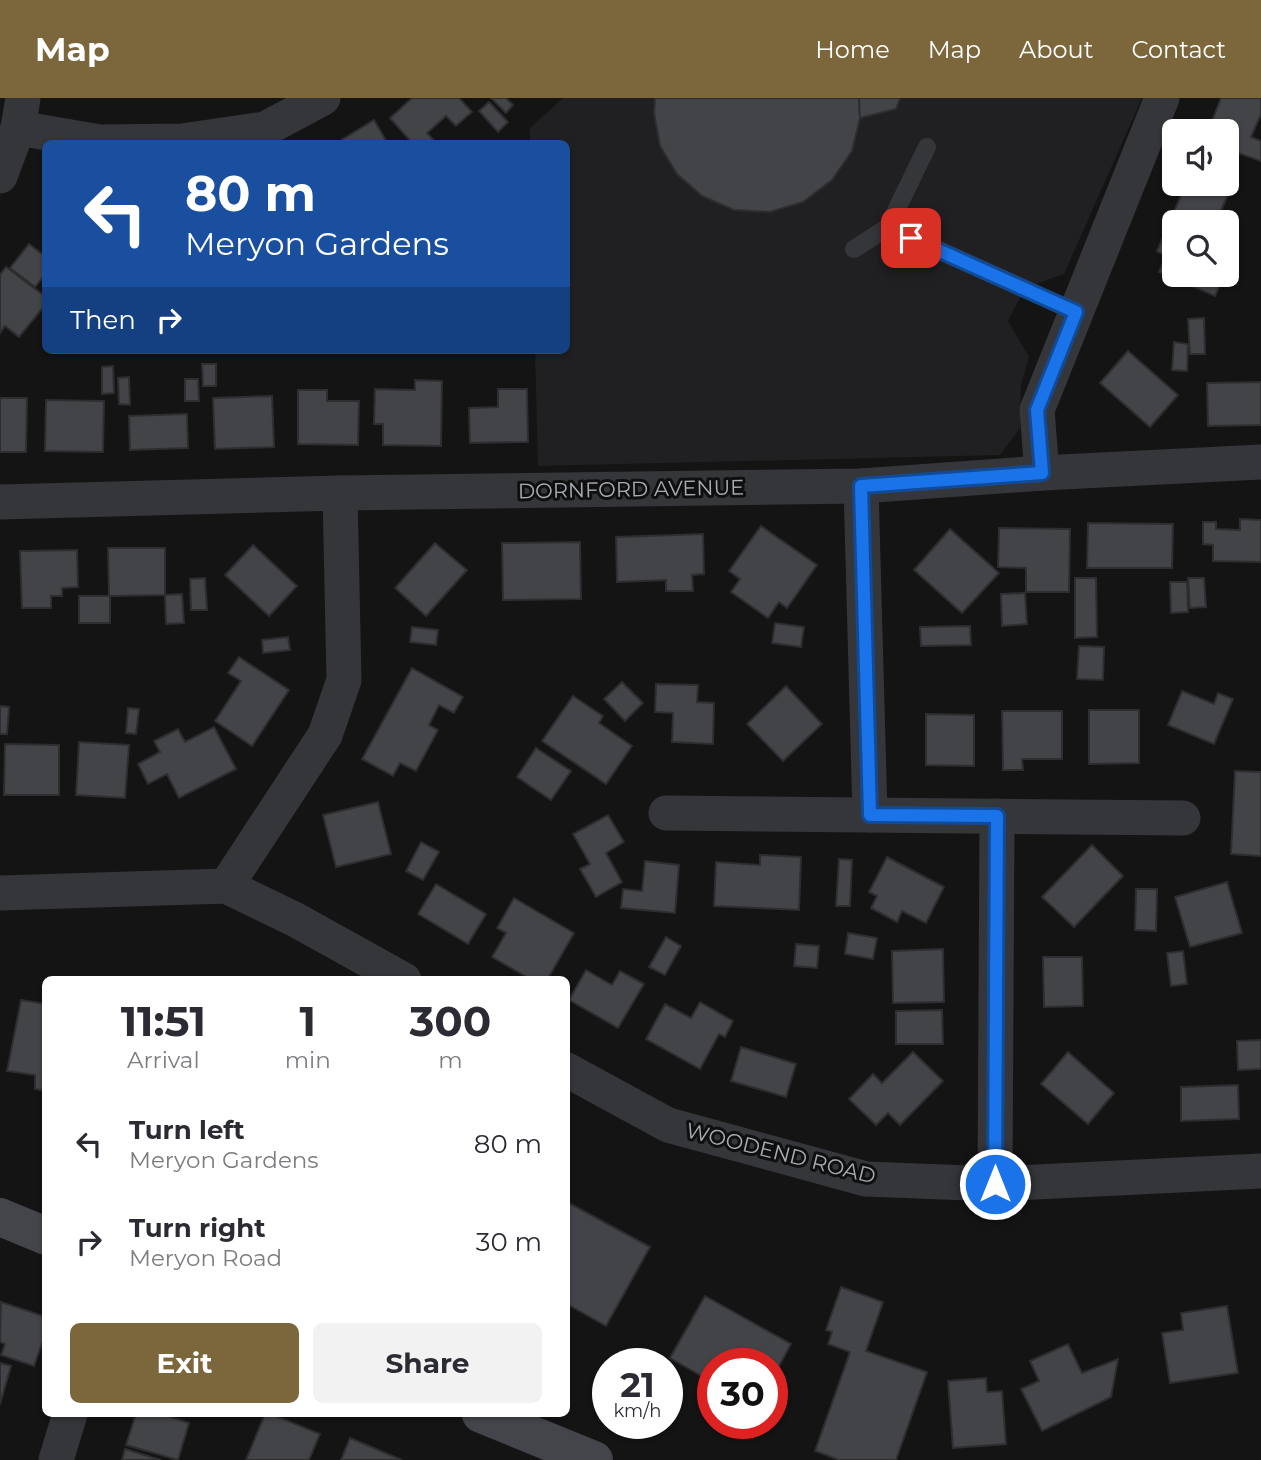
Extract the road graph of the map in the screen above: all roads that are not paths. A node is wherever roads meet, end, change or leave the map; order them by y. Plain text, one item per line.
1 (323, 98) edge
2 (1162, 98) edge
3 (21, 113) edge
4 (95, 140) edge
5 (189, 140) edge
6 (927, 147) dead end
7 (0, 176) edge
8 (888, 227) junction
9 (855, 249) dead end
10 (1076, 312) junction
11 (1261, 462) edge
12 (1042, 473) junction
13 (861, 486) junction
14 (340, 493) junction
15 (0, 502) edge
16 (666, 813) dead end
17 (870, 815) junction
18 (997, 816) junction
19 (1182, 818) dead end
20 (226, 886) junction
21 (0, 893) edge
22 (397, 976) edge
23 (570, 1072) edge
24 (1261, 1171) edge
25 (995, 1184) junction
26 (0, 1217) edge
27 (42, 1234) edge
28 (69, 1417) edge
29 (488, 1417) edge
30 (56, 1460) edge
31 (594, 1460) edge

1 - 5 street
2 - 10 street
3 - 4 street
3 - 7 street
6 - 8 lane
8 - 9 lane
8 - 10 lane
10 - 12 street
11 - 12 street, DORNFORD AVENUE
12 - 13 street, DORNFORD AVENUE
13 - 14 street, DORNFORD AVENUE
13 - 17 street
14 - 15 street, DORNFORD AVENUE
14 - 20 street
16 - 17 street
17 - 18 street
18 - 19 street
18 - 25 street
20 - 21 street
20 - 22 street
23 - 25 street, WOODEND ROAD
24 - 25 street, WOODEND ROAD
26 - 27 street
28 - 30 street
29 - 31 street

